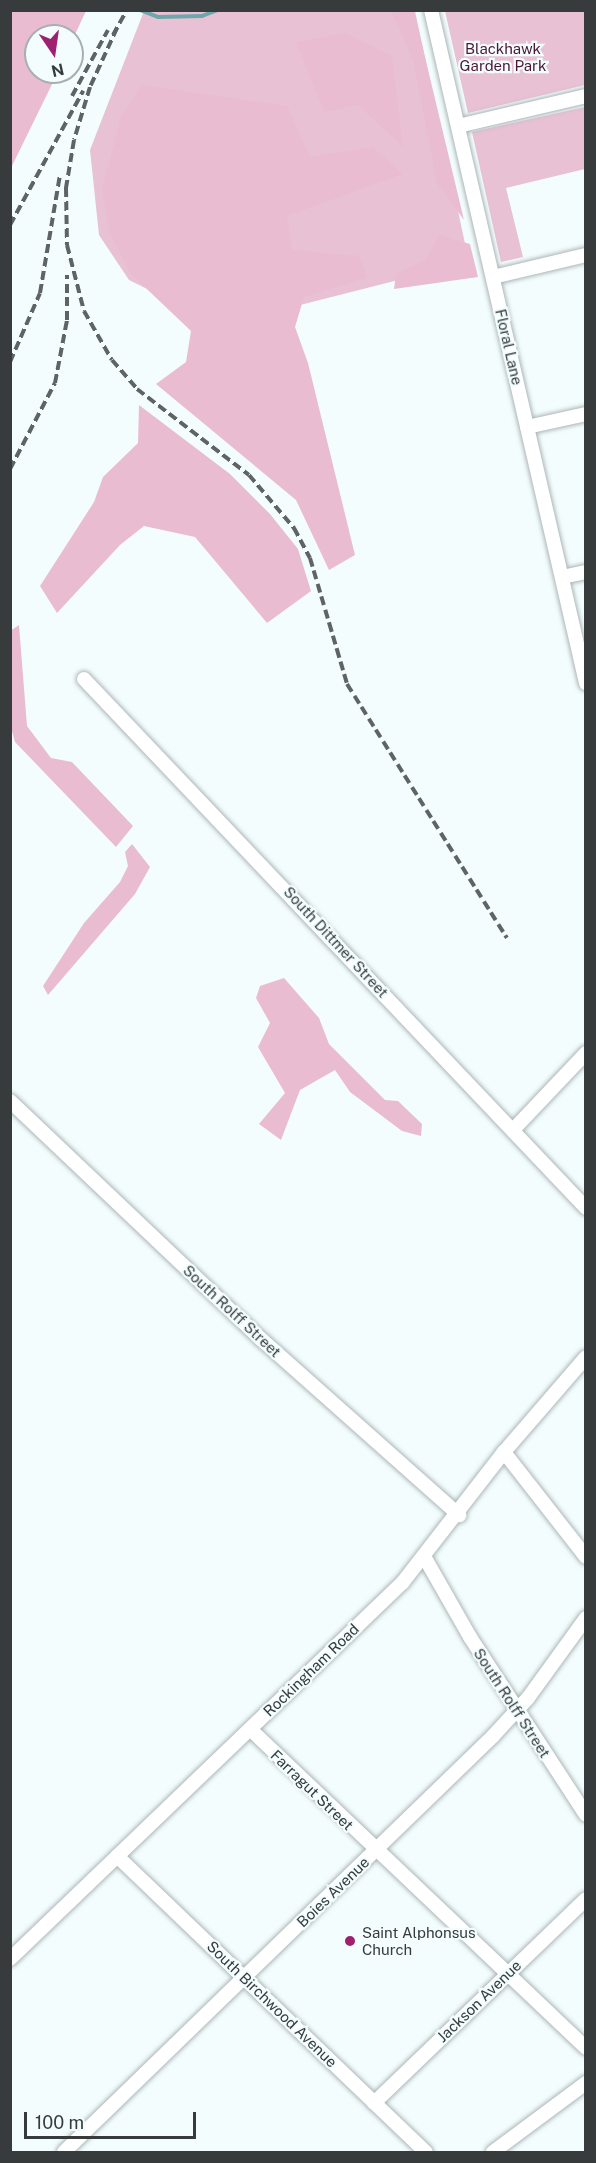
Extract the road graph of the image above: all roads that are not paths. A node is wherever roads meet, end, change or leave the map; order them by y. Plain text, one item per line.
1 (431, 10) edge
2 (585, 96) edge
3 (458, 126) junction
4 (585, 255) edge
5 (493, 277) junction
6 (585, 414) edge
7 (527, 427) junction
8 (585, 572) edge
9 (562, 577) junction
10 (84, 679) dead end
11 (585, 683) edge
12 (585, 1053) edge
13 (10, 1101) edge
14 (513, 1130) junction
15 (585, 1208) edge
16 (585, 1357) edge
17 (504, 1452) junction
18 (459, 1515) junction
19 (585, 1557) edge
20 (425, 1558) junction
21 (585, 1618) edge
22 (517, 1710) junction
23 (250, 1729) junction
24 (585, 1815) edge
25 (376, 1850) junction
26 (117, 1856) junction
27 (585, 1899) edge
28 (10, 1959) edge
29 (507, 1973) junction
30 (245, 1978) junction
31 (585, 2048) edge
32 (585, 2083) edge
33 (374, 2103) junction
34 (64, 2152) edge
35 (426, 2152) edge
36 (493, 2152) edge

1 - 3 street, Floral Lane
2 - 3 street
3 - 5 street, Floral Lane
4 - 5 street
5 - 7 street, Floral Lane
6 - 7 street
7 - 9 street, Floral Lane
8 - 9 street
9 - 11 street, Floral Lane
10 - 14 street, South Dittmer Street
12 - 14 street
13 - 18 street, South Rolff Street
14 - 15 street, South Dittmer Street
16 - 17 street, Rockingham Road
17 - 18 street, Rockingham Road
17 - 19 street
18 - 20 street, Rockingham Road
20 - 22 street, South Rolff Street
20 - 23 street, Rockingham Road
21 - 22 street, Boies Avenue
22 - 24 street, South Rolff Street
22 - 25 street, Boies Avenue
23 - 25 street, Farragut Street
23 - 26 street, Rockingham Road
25 - 29 street, Farragut Street
25 - 30 street, Boies Avenue
26 - 28 street, Rockingham Road
26 - 30 street, South Birchwood Avenue
27 - 29 street, Jackson Avenue
29 - 31 street, Farragut Street
29 - 33 street, Jackson Avenue
30 - 33 street, South Birchwood Avenue
30 - 34 street, Boies Avenue
32 - 36 street
33 - 35 street, South Birchwood Avenue

